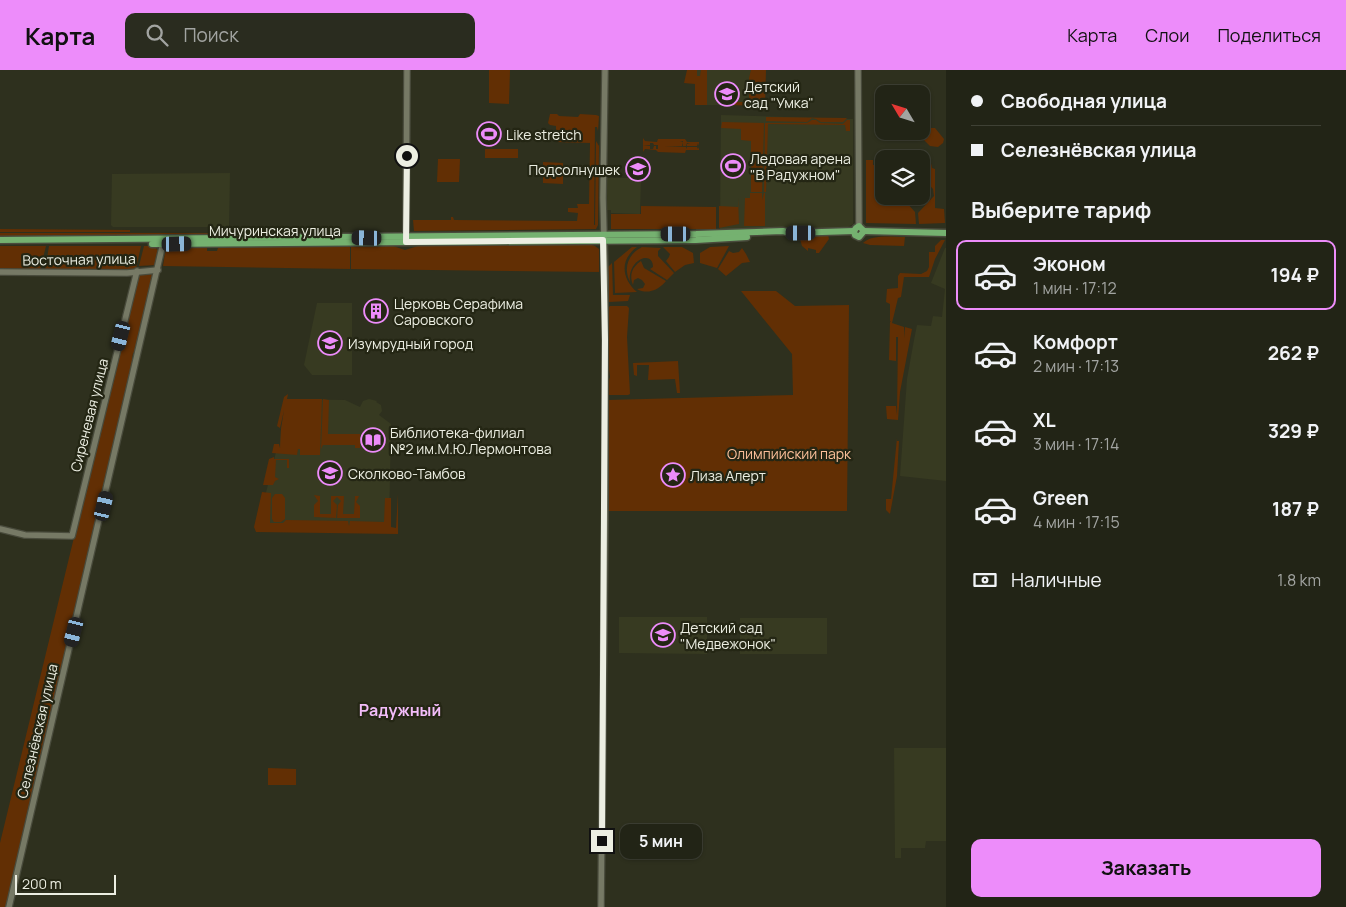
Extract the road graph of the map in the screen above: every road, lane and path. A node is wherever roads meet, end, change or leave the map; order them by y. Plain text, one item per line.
1 (407, 70) edge
2 (605, 70) edge
3 (858, 70) edge
4 (859, 230) junction
5 (946, 234) edge
6 (603, 237) junction
7 (406, 239) junction
8 (164, 241) junction
9 (0, 242) edge
10 (158, 270) junction
11 (0, 272) edge
12 (136, 272) junction
13 (0, 530) edge
14 (9, 907) edge
15 (601, 907) edge

1 - 7 street
2 - 6 street
3 - 4 street
4 - 5 main road, Мичуринская улица
4 - 6 main road, Мичуринская улица
6 - 7 main road, Мичуринская улица
6 - 15 street
7 - 8 main road, Мичуринская улица
8 - 9 main road, Мичуринская улица
8 - 10 street, Селезнёвская улица
10 - 12 street, Восточная улица
10 - 14 street, Селезнёвская улица
11 - 12 street, Восточная улица
12 - 13 street, Сиреневая улица

